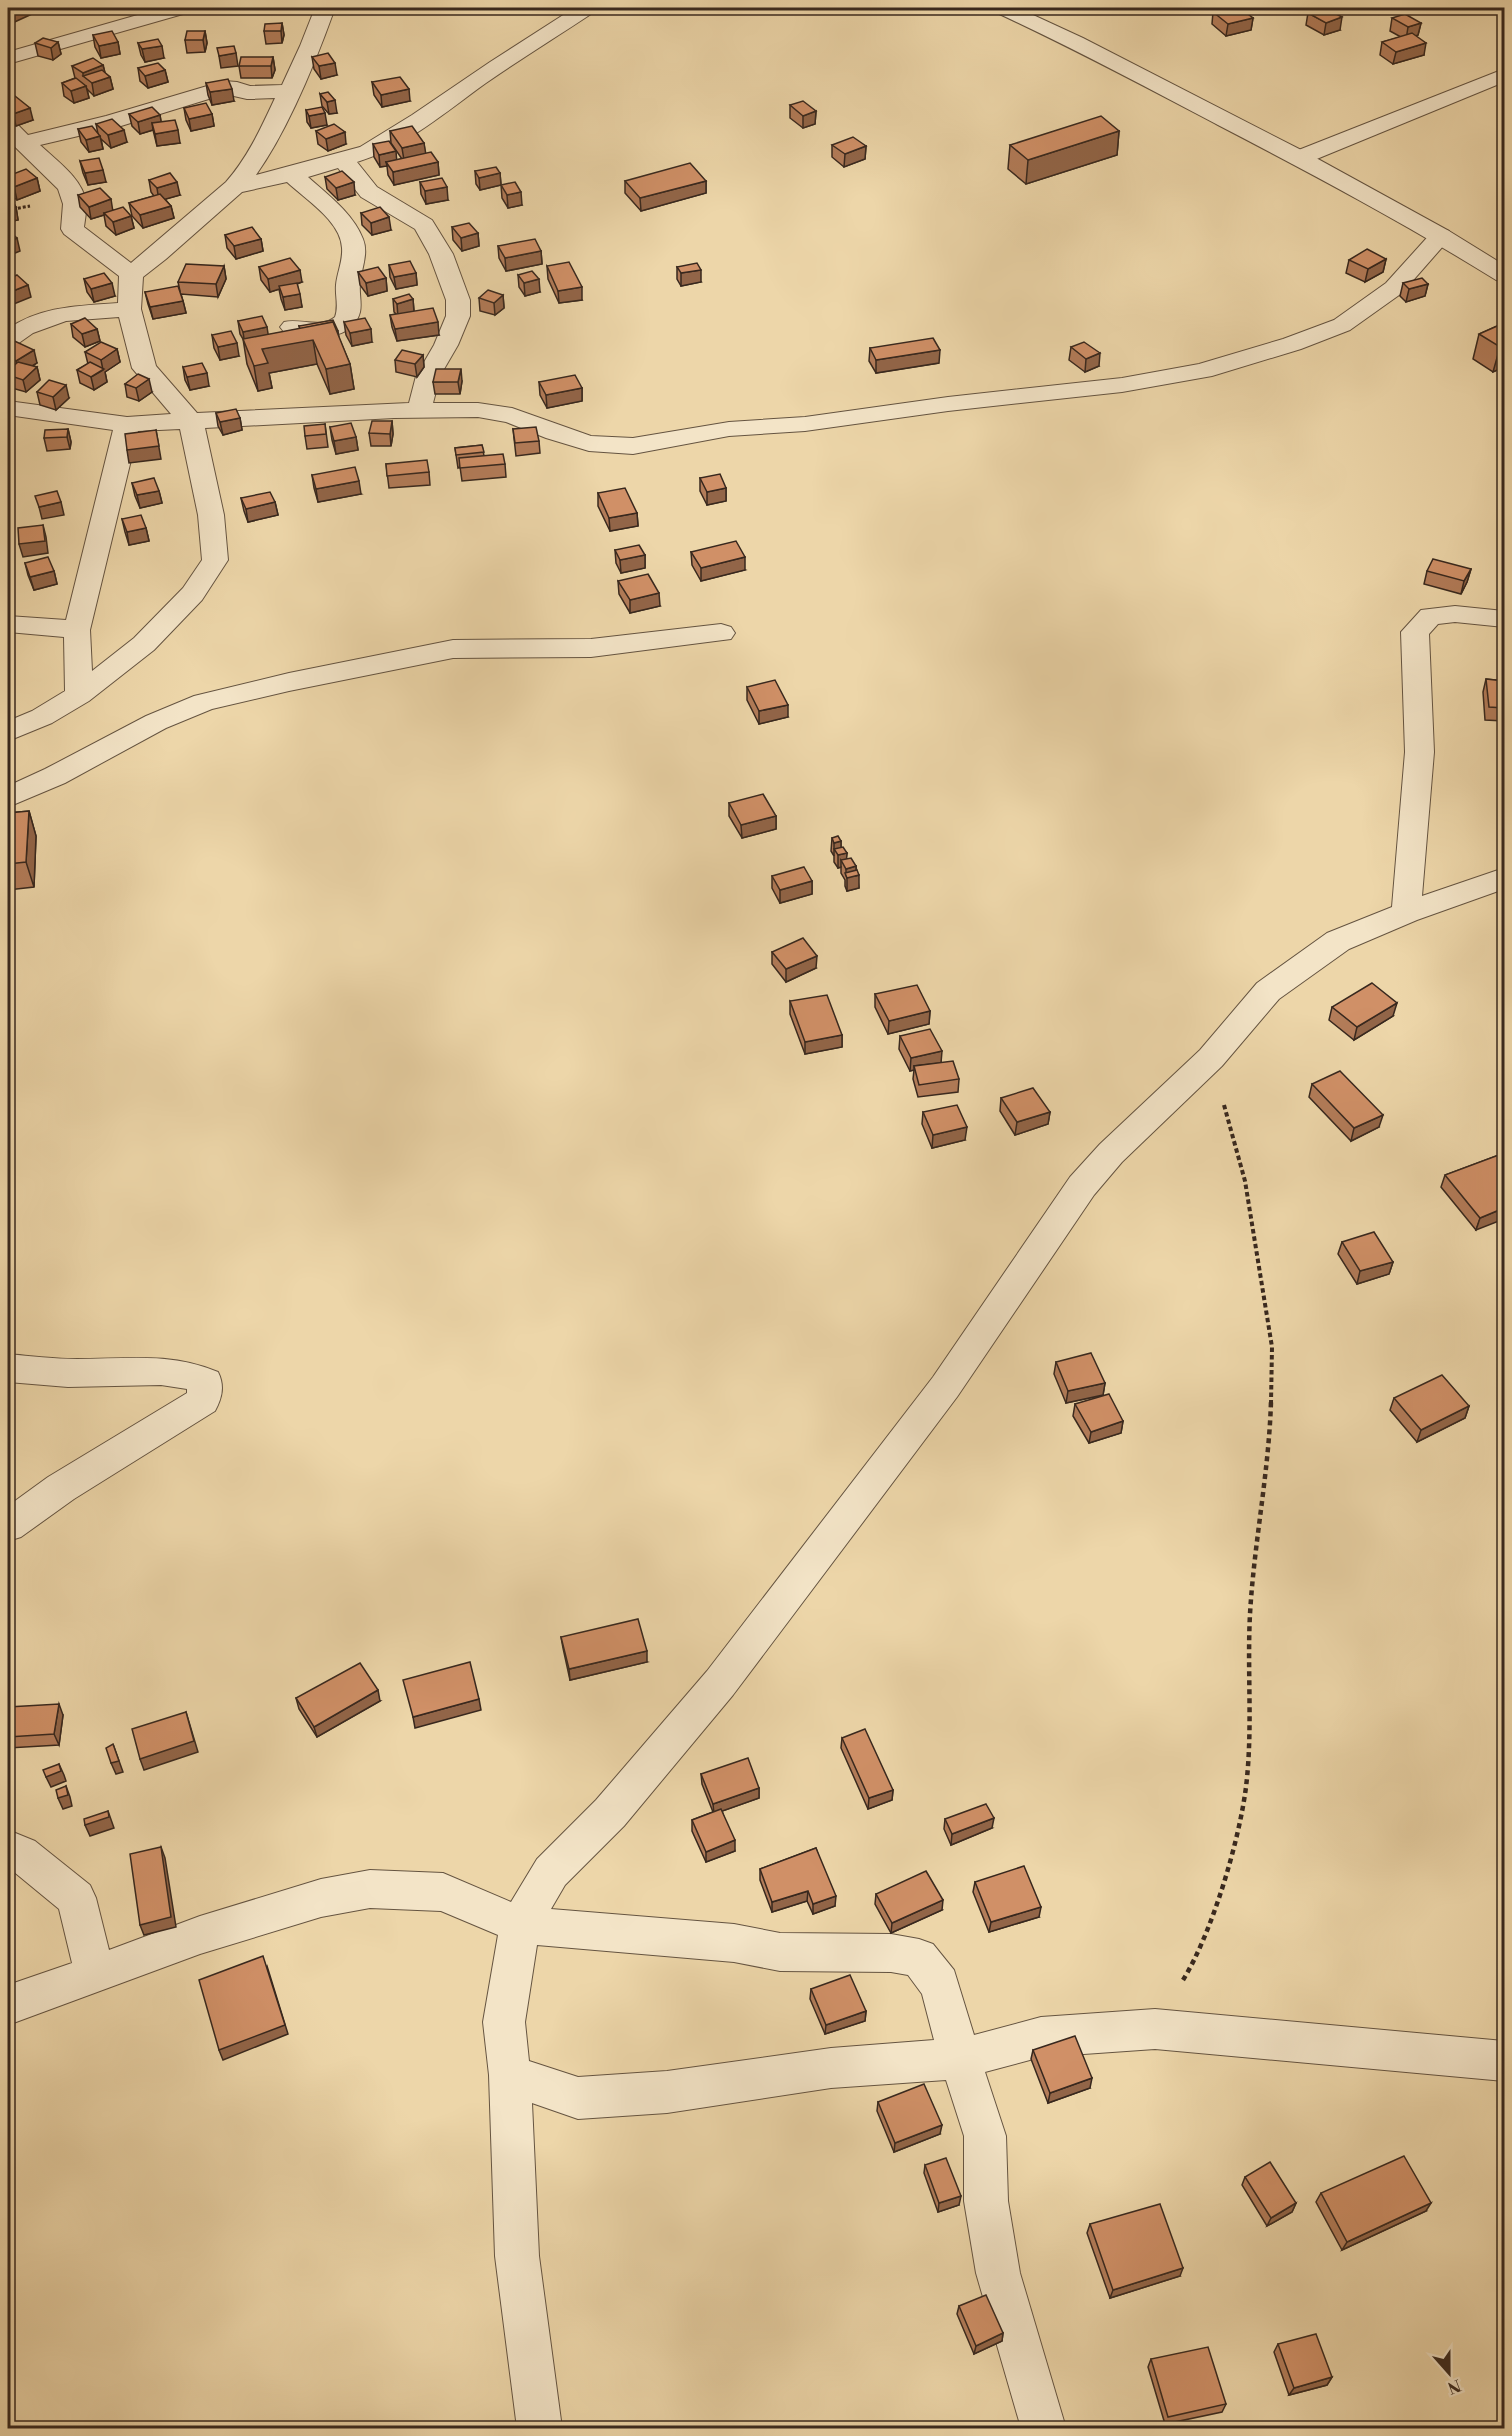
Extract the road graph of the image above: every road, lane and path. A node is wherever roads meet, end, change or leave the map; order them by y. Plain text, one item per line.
1 (183, 8) edge
2 (325, 8) edge
3 (587, 8) edge
4 (1002, 8) edge
5 (8, 58) edge
6 (1504, 75) edge
7 (289, 91) junction
8 (15, 135) edge
9 (1299, 158) junction
10 (344, 160) junction
11 (292, 174) junction
12 (234, 187) junction
13 (1441, 236) junction
14 (131, 274) junction
15 (1504, 275) edge
16 (129, 309) junction
17 (292, 327) edge
18 (8, 340) edge
19 (8, 408) edge
20 (419, 411) junction
21 (191, 422) junction
22 (127, 424) junction
23 (1504, 619) edge
24 (8, 624) edge
25 (77, 630) junction
26 (721, 633) dead end
27 (79, 695) junction
28 (8, 732) edge
29 (8, 797) edge
30 (1504, 878) edge
31 (1406, 913) junction
32 (1211, 1058) junction
33 (8, 1368) edge
34 (8, 1527) edge
35 (8, 1848) edge
36 (520, 1925) junction
37 (95, 1975) junction
38 (8, 2005) edge
39 (1155, 2029) junction
40 (960, 2059) junction
41 (1504, 2061) edge
42 (510, 2075) junction
43 (539, 2428) edge
44 (1044, 2428) edge

1 - 5 street
2 - 7 street
3 - 10 street
4 - 9 street
6 - 9 street
7 - 8 street
7 - 12 street
8 - 14 street
9 - 13 street
10 - 11 street
10 - 20 street
11 - 12 street
11 - 17 street
12 - 14 street
13 - 15 street
13 - 20 street
14 - 16 street
16 - 18 street
16 - 21 street
19 - 22 street
20 - 21 street
21 - 22 street
21 - 27 street
22 - 25 street
23 - 31 street
24 - 25 street
25 - 27 street
26 - 29 street
27 - 28 street
30 - 31 street
31 - 32 street
32 - 36 street
32 - 39 path
33 - 34 street
35 - 37 street
36 - 37 street
36 - 40 street
36 - 42 street
37 - 38 street
39 - 40 street
39 - 41 street
40 - 42 street
40 - 44 street
42 - 43 street

